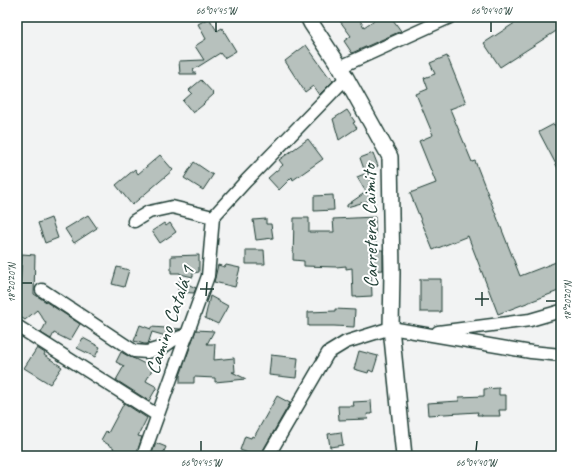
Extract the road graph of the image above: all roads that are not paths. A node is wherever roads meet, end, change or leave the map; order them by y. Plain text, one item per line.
1 (308, 17) edge
2 (450, 17) edge
3 (343, 73) junction
4 (213, 216) junction
5 (134, 221) dead end
6 (42, 290) dead end
7 (561, 311) edge
8 (17, 326) edge
9 (391, 328) junction
10 (425, 334) junction
11 (187, 335) junction
12 (561, 355) edge
13 (157, 415) junction
14 (143, 456) edge
15 (268, 456) edge
16 (404, 456) edge

1 - 3 street, Carretera Caimito
2 - 3 street
3 - 4 street
3 - 9 street, Carretera Caimito
4 - 5 street
4 - 11 street, Camino Catalá 1
6 - 11 street
7 - 10 street
8 - 13 street
9 - 10 street
9 - 15 street
9 - 16 street, Carretera Caimito
10 - 12 street
11 - 13 street, Camino Catalá 1
13 - 14 street, Camino Catalá 1

